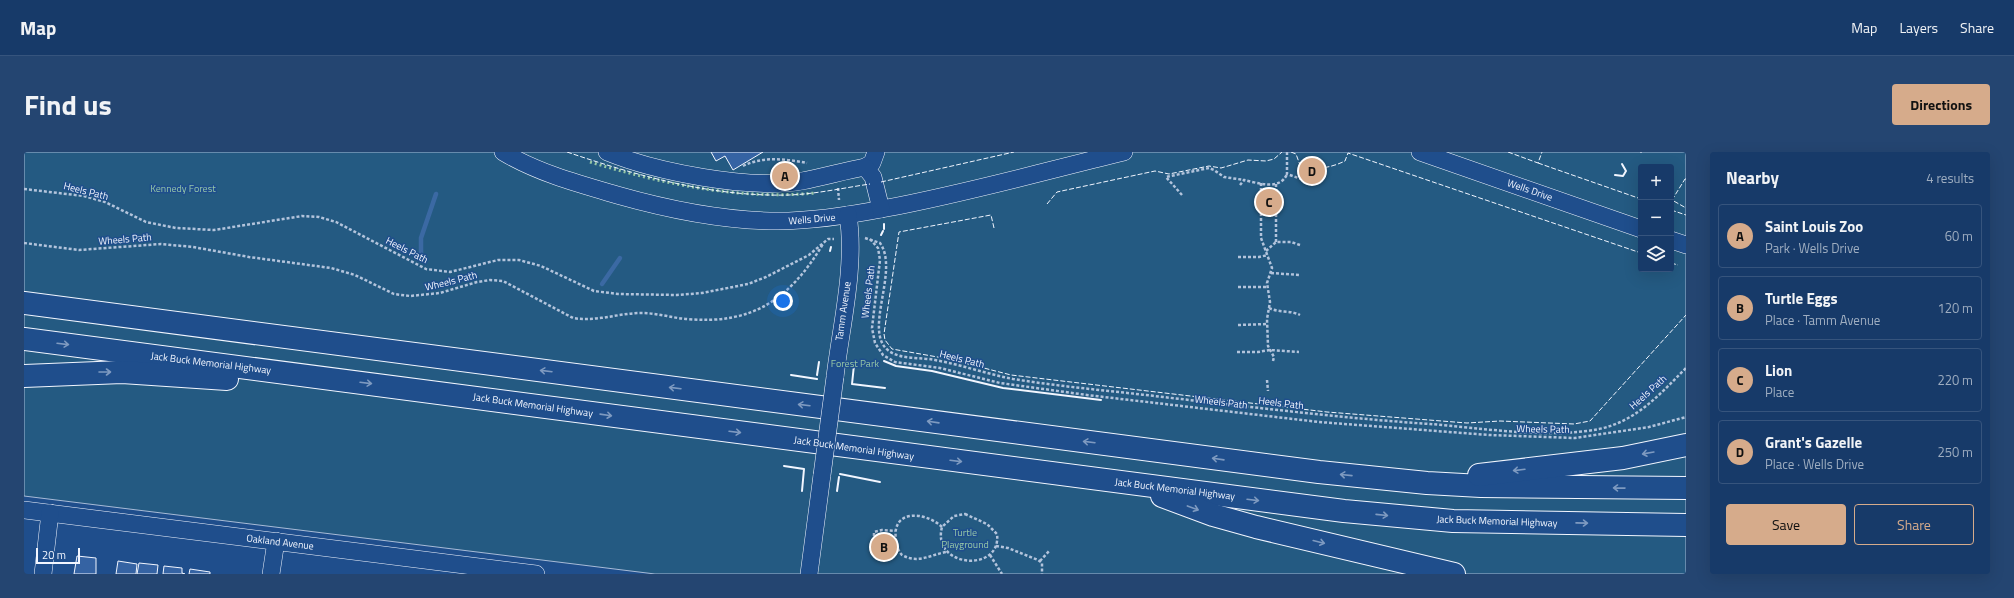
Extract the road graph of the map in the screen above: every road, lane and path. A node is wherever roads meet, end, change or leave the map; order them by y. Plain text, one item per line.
1 (503, 152) edge
2 (607, 152) edge
3 (876, 152) edge
4 (1124, 152) edge
5 (1287, 152) edge
6 (1420, 152) edge
7 (814, 164) dead end
8 (739, 166) dead end
9 (865, 167) junction
10 (1287, 174) junction
11 (1244, 180) junction
12 (1304, 180) dead end
13 (1261, 183) junction
14 (1276, 184) junction
15 (1240, 185) dead end
16 (24, 189) edge
17 (1182, 195) dead end
18 (881, 209) junction
19 (848, 215) junction
20 (1638, 229) edge
21 (867, 238) joint
22 (828, 239) dead end
23 (1674, 241) edge
24 (824, 242) junction
25 (1276, 242) junction
26 (24, 243) edge
27 (1300, 245) dead end
28 (1686, 245) edge
29 (1266, 251) junction
30 (1268, 256) junction
31 (1238, 257) dead end
32 (1271, 274) junction
33 (1300, 275) dead end
34 (1238, 287) dead end
35 (1267, 287) junction
36 (24, 303) edge
37 (1269, 308) junction
38 (1300, 315) dead end
39 (1267, 324) junction
40 (1238, 325) dead end
41 (24, 339) edge
42 (1270, 350) junction
43 (1237, 352) dead end
44 (1299, 352) dead end
45 (1273, 361) dead end
46 (1686, 368) edge
47 (24, 376) edge
48 (327, 378) junction
49 (1267, 380) dead end
50 (1268, 391) dead end
51 (1686, 417) edge
52 (1686, 445) edge
53 (1427, 483) junction
54 (1131, 484) junction
55 (1686, 488) edge
56 (24, 510) edge
57 (50, 513) junction
58 (1686, 525) edge
59 (942, 527) junction
60 (895, 531) junction
61 (874, 536) dead end
62 (276, 542) junction
63 (996, 546) junction
64 (1050, 550) dead end
65 (946, 552) junction
66 (990, 555) junction
67 (1040, 561) junction
68 (491, 571) edge
69 (43, 574) edge
70 (271, 574) edge
71 (536, 574) edge
72 (809, 574) edge
73 (1002, 574) edge
74 (1042, 574) edge
75 (1454, 574) edge

1 - 19 street, Wells Drive
2 - 9 street
3 - 9 street
4 - 18 street, Wells Drive
5 - 10 path
6 - 20 street, Wells Drive
7 - 8 path
9 - 18 street
10 - 12 path
10 - 14 path
11 - 13 path
11 - 15 path
11 - 17 path
13 - 14 path
13 - 29 path
14 - 25 path
16 - 24 path, Heels Path
18 - 19 street, Wells Drive
19 - 72 street, Tamm Avenue, bridge
21 - 46 path, Heels Path
21 - 51 path, Wheels Path
22 - 24 path, Heels Path
23 - 28 street
24 - 26 path, Wheels Path
25 - 27 path
25 - 29 path
29 - 30 path
30 - 31 path
30 - 32 path
32 - 33 path
32 - 35 path
34 - 35 path
35 - 37 path
53 -> 36 highway
37 - 38 path
37 - 39 path
39 - 40 path
39 - 42 path
41 -> 48 highway, Jack Buck Memorial Highway
42 - 43 path
42 - 44 path
42 - 45 path
47 -> 48 highway
48 -> 54 highway, Jack Buck Memorial Highway
49 - 50 path
52 -> 53 highway
55 -> 53 highway
54 -> 58 highway, Jack Buck Memorial Highway
54 -> 75 highway
56 - 57 street, Oakland Avenue
57 - 62 street, Oakland Avenue
57 - 69 street
59 - 60 path
59 - 63 path
59 - 65 path
60 - 61 path
60 - 65 path
62 - 68 street, Oakland Avenue
62 - 70 street
63 - 66 path
63 - 67 path
64 - 67 path
65 - 66 path
66 - 73 path
67 - 74 path
68 - 71 street, Oakland Avenue

